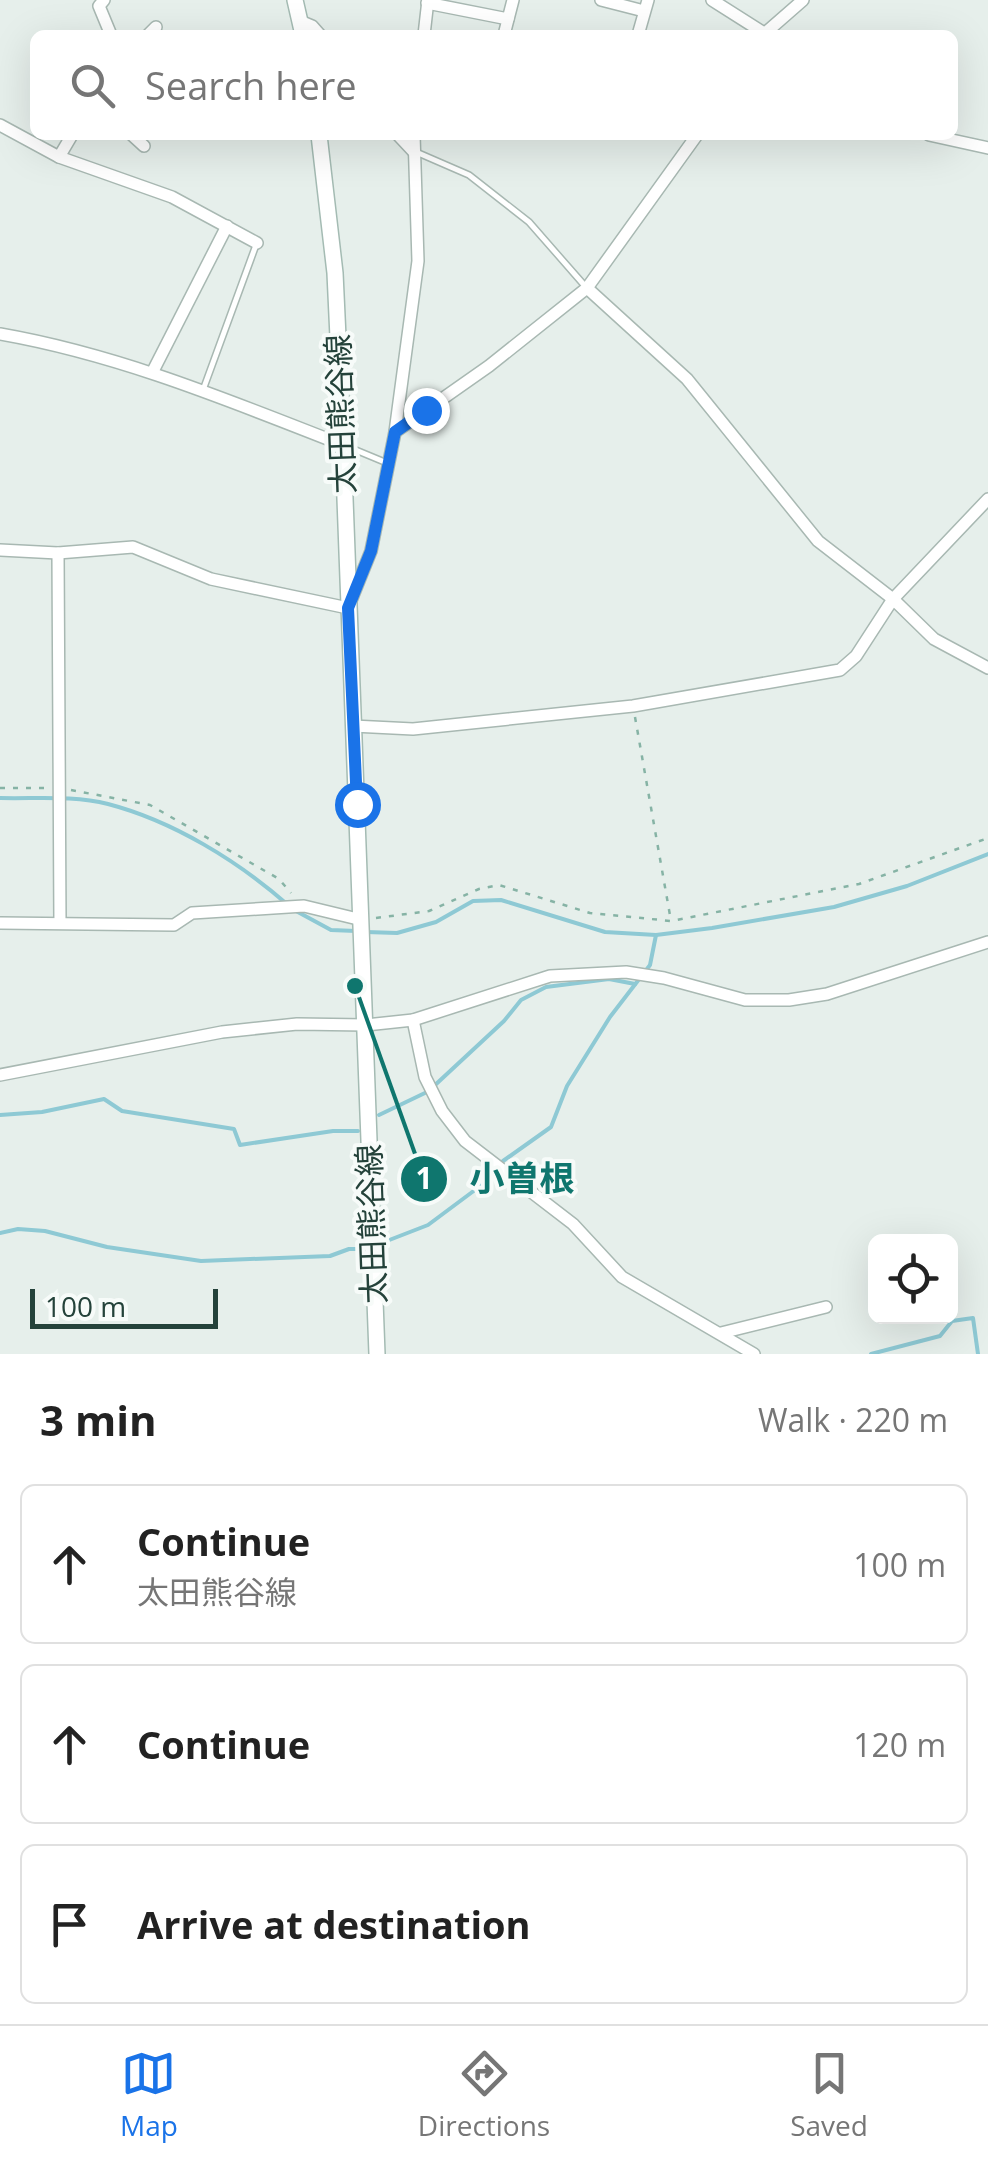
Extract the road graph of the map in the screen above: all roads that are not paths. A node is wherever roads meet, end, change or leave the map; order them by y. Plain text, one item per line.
1 (104, 0) edge
2 (295, 0) edge
3 (512, 0) edge
4 (600, 0) edge
5 (712, 0) edge
6 (804, 0) edge
7 (427, 2) edge
8 (646, 5) edge
9 (508, 19) junction
10 (302, 28) edge
11 (109, 30) edge
12 (424, 30) edge
13 (505, 30) edge
14 (639, 30) edge
15 (759, 30) edge
16 (770, 30) edge
17 (0, 125) edge
18 (69, 140) edge
19 (137, 140) edge
20 (321, 140) edge
21 (403, 140) edge
22 (414, 140) edge
23 (693, 140) edge
24 (952, 140) edge
25 (144, 146) dead end
26 (988, 148) edge
27 (413, 151) junction
28 (59, 157) junction
29 (227, 226) junction
30 (257, 242) joint
31 (587, 288) junction
32 (0, 334) edge
33 (153, 372) junction
34 (203, 390) junction
35 (395, 432) junction
36 (344, 445) junction
37 (389, 464) junction
38 (988, 499) edge
39 (0, 550) edge
40 (58, 553) junction
41 (894, 599) junction
42 (348, 608) junction
43 (988, 668) edge
44 (354, 726) junction
45 (0, 923) edge
46 (60, 923) junction
47 (363, 928) junction
48 (988, 942) edge
49 (413, 1020) junction
50 (366, 1026) junction
51 (0, 1075) edge
52 (826, 1307) dead end
53 (721, 1333) junction
54 (377, 1354) edge
55 (754, 1354) edge

1 - 11 street
2 - 10 main road
3 - 9 street
4 - 8 street
5 - 15 street
6 - 16 street
7 - 9 street
7 - 12 street
8 - 14 street
9 - 13 street
17 - 28 street
18 - 28 street
19 - 25 street
20 - 36 main road, 太田熊谷線
21 - 27 street
22 - 27 street
23 - 31 street
24 - 26 street
27 - 31 lane
27 - 35 street
28 - 29 street
29 - 30 street
29 - 33 street
30 - 34 lane
31 - 35 street
31 - 41 street
32 - 33 street
33 - 34 street
34 - 36 street
35 - 37 street
36 - 37 lane
36 - 42 main road, 太田熊谷線
37 - 42 street
38 - 41 street
39 - 40 street
40 - 42 street
40 - 46 street
41 - 43 street
41 - 44 street
42 - 44 main road, 太田熊谷線
44 - 47 main road, 太田熊谷線
45 - 46 street
46 - 47 street
47 - 50 main road, 太田熊谷線
48 - 49 street
49 - 50 street
49 - 53 street
50 - 51 street
50 - 54 main road, 太田熊谷線
52 - 53 street
53 - 55 street

